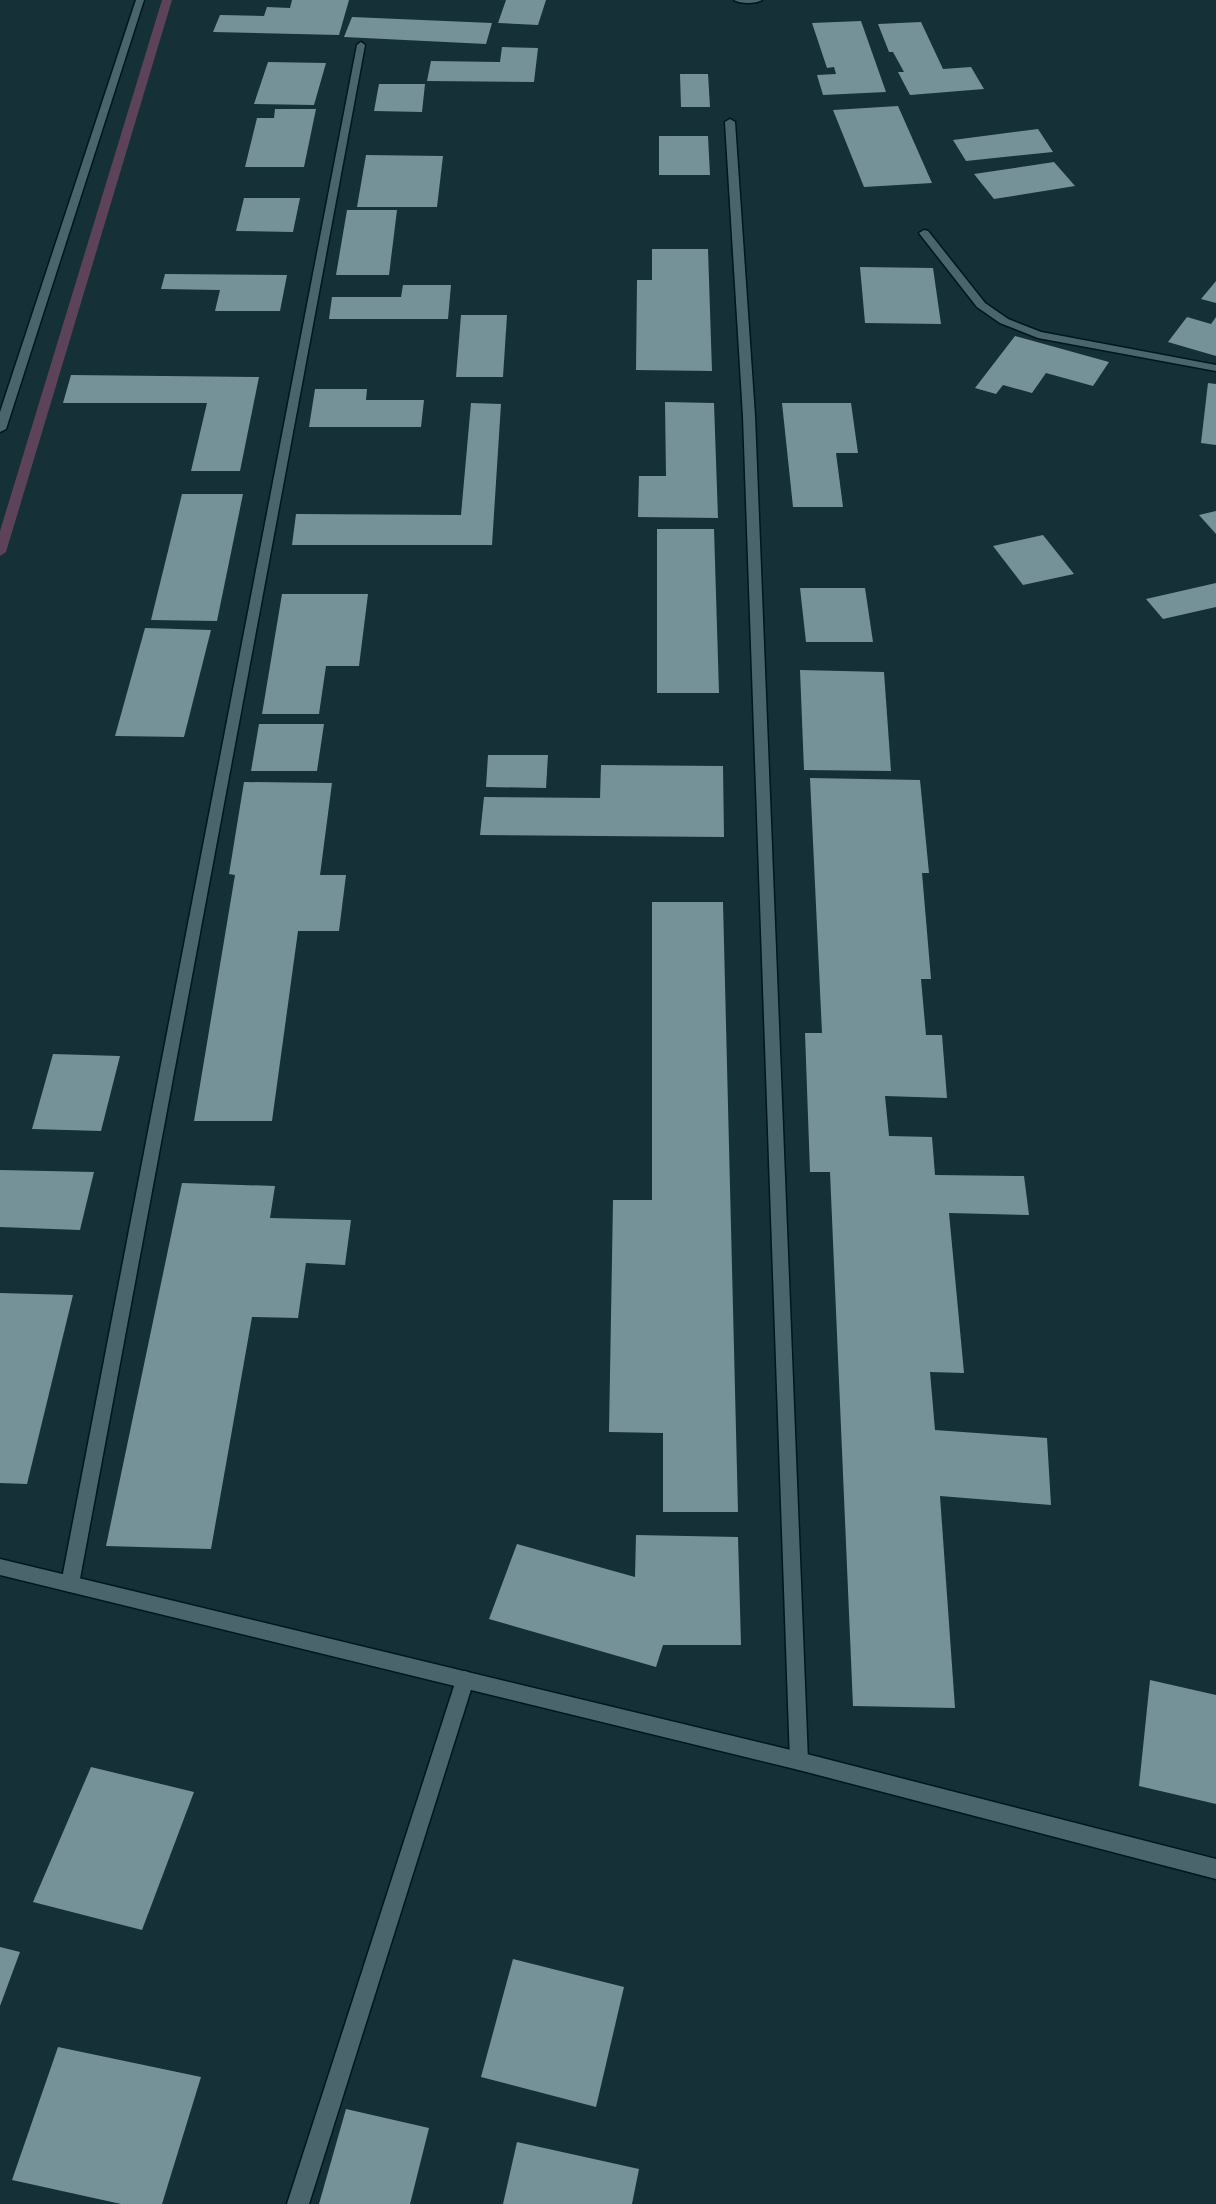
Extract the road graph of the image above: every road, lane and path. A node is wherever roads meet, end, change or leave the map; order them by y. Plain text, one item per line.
1 (140, 0) edge
2 (738, 0) edge
3 (758, 0) edge
4 (361, 45) dead end
5 (730, 122) dead end
6 (924, 233) dead end
7 (1216, 368) edge
8 (0, 429) edge
9 (0, 1567) edge
10 (70, 1584) junction
11 (465, 1680) junction
12 (799, 1761) junction
13 (1216, 1869) edge
14 (298, 2204) edge

1 - 8 street
2 - 3 street
4 - 10 street
5 - 12 street
6 - 7 street
9 - 10 street
10 - 11 street
11 - 12 street
11 - 14 street
12 - 13 street

